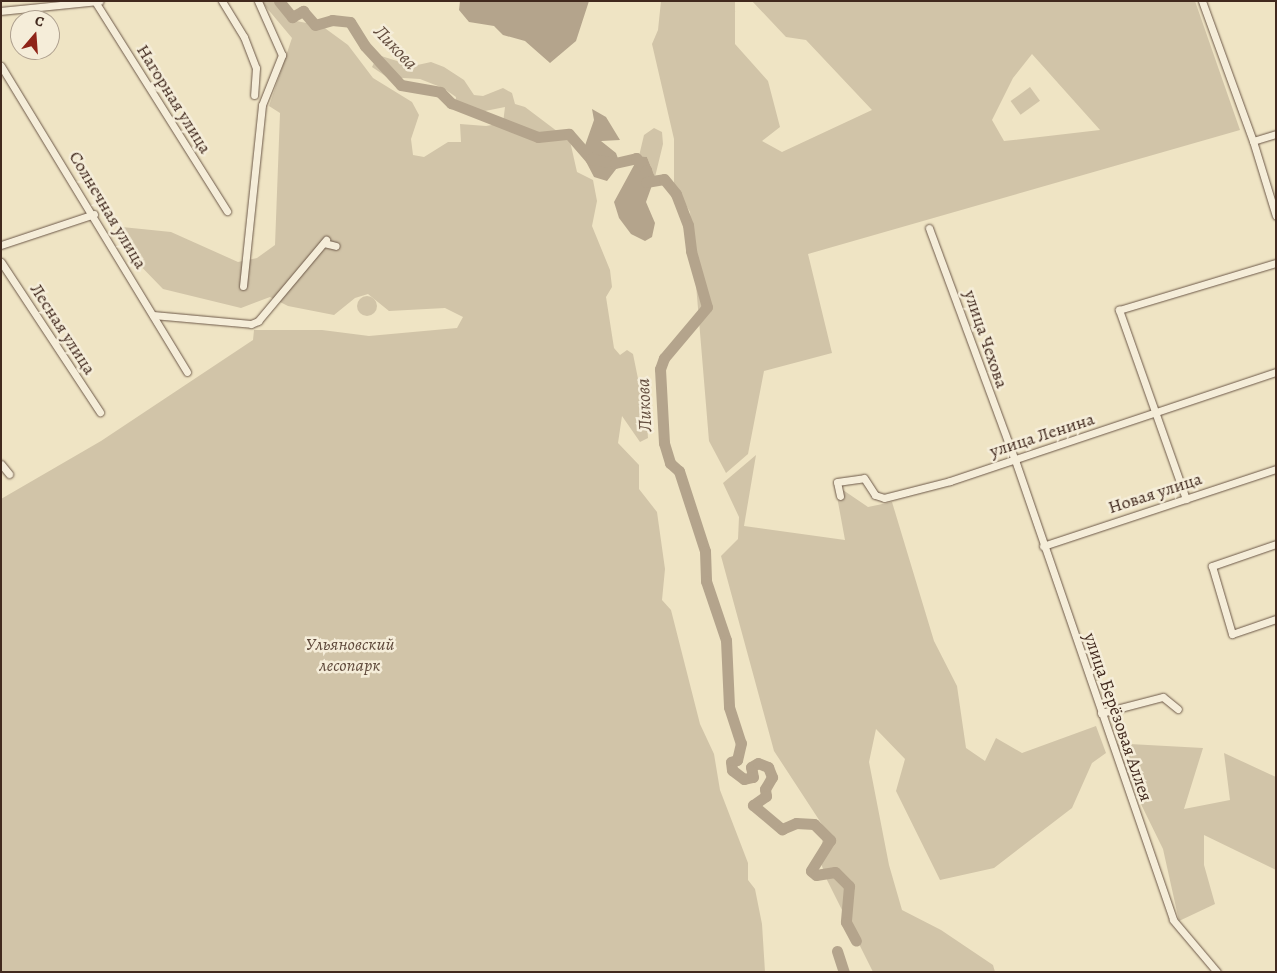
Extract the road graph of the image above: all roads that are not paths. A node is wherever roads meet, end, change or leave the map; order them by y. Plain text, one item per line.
1 (222, 1) edge
2 (258, 1) edge
3 (1202, 1) edge
4 (98, 2) edge
5 (1, 11) edge
6 (1, 66) edge
7 (254, 96) dead end
8 (1276, 134) edge
9 (1253, 141) junction
10 (227, 211) dead end
11 (94, 214) junction
12 (1276, 216) edge
13 (929, 228) dead end
14 (1, 246) edge
15 (336, 246) dead end
16 (1, 262) edge
17 (1276, 264) edge
18 (242, 286) dead end
19 (153, 315) junction
20 (187, 372) dead end
21 (1276, 372) edge
22 (100, 412) dead end
23 (1156, 415) junction
24 (1015, 460) junction
25 (1, 464) edge
26 (1276, 469) edge
27 (9, 474) dead end
28 (840, 496) dead end
29 (1186, 499) junction
30 (1276, 544) edge
31 (1043, 546) junction
32 (1276, 619) edge
33 (1178, 709) dead end
34 (1101, 713) junction
35 (1217, 972) edge

1 - 7 street
2 - 18 street
3 - 9 street
4 - 5 street
4 - 10 street, Нагорная улица
6 - 11 street, Солнечная улица
8 - 9 street
9 - 12 street
11 - 14 street
11 - 19 street, Солнечная улица
13 - 24 street, улица Чехова
15 - 19 street
16 - 22 street, Лесная улица
17 - 23 street
19 - 20 street, Солнечная улица
21 - 23 street, улица Ленина
23 - 24 street, улица Ленина
23 - 29 street
24 - 28 street, улица Ленина
24 - 31 street, улица Берёзовая Аллея
25 - 27 street
26 - 29 street, Новая улица
29 - 31 street, Новая улица
30 - 32 street
31 - 34 street, улица Берёзовая Аллея
33 - 34 street
34 - 35 street, улица Берёзовая Аллея

